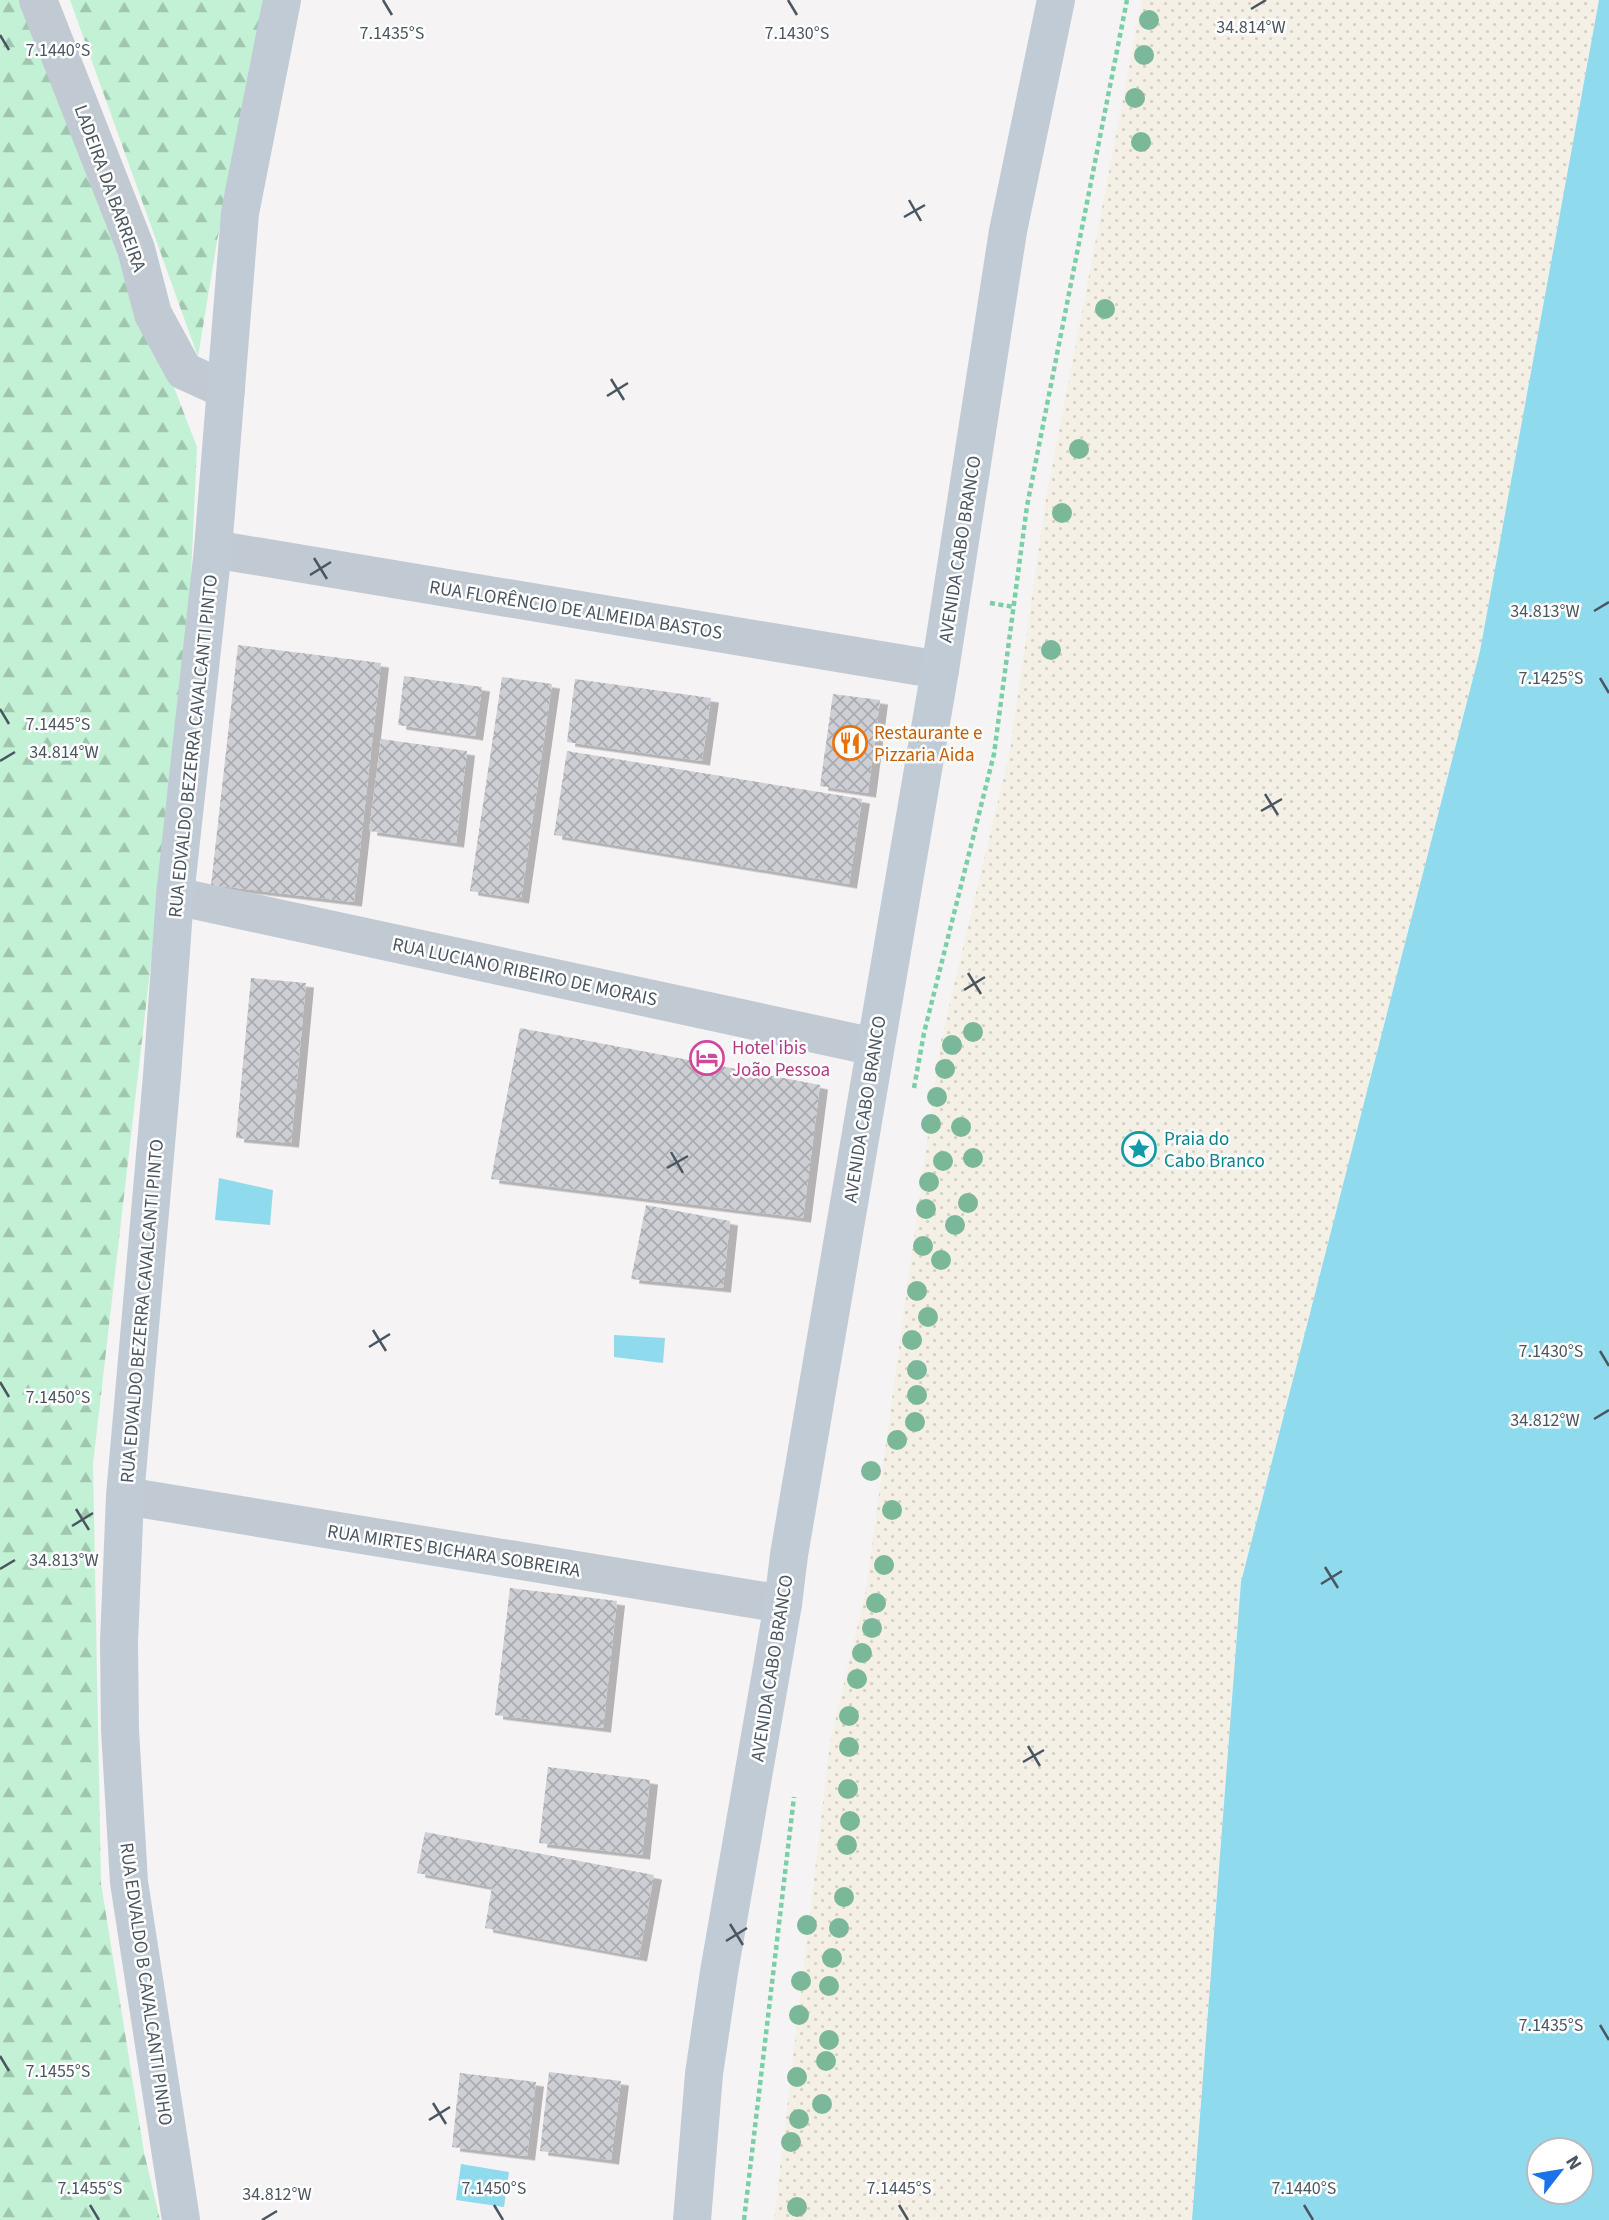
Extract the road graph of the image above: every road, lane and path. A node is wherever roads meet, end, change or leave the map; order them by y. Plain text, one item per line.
1 (38, 0) edge
2 (282, 0) edge
3 (1056, 0) edge
4 (1127, 0) edge
5 (226, 390) junction
6 (213, 549) junction
7 (940, 670) junction
8 (175, 896) junction
9 (875, 1046) junction
10 (911, 1100) dead end
11 (125, 1496) junction
12 (783, 1604) junction
13 (794, 1794) dead end
14 (181, 2220) edge
15 (692, 2220) edge
16 (744, 2220) edge

1 - 5 street, LADEIRA DA BARREIRA
2 - 5 main road, RUA EDVALDO BEZERRA CAVALCANTI PINTO
3 - 7 main road, AVENIDA CABO BRANCO
4 - 10 path
5 - 6 main road, RUA EDVALDO BEZERRA CAVALCANTI PINTO
6 - 7 street, RUA FLORÊNCIO DE ALMEIDA BASTOS
6 - 8 main road, RUA EDVALDO BEZERRA CAVALCANTI PINTO
7 - 9 main road, AVENIDA CABO BRANCO
8 - 9 street, RUA LUCIANO RIBEIRO DE MORAIS
8 - 11 main road, RUA EDVALDO BEZERRA CAVALCANTI PINTO
9 - 12 main road, AVENIDA CABO BRANCO
11 - 12 street, RUA MIRTES BICHARA SOBREIRA
11 - 14 main road, RUA EDVALDO B CAVALCANTI PINHO
12 - 15 main road, AVENIDA CABO BRANCO
13 - 16 path

